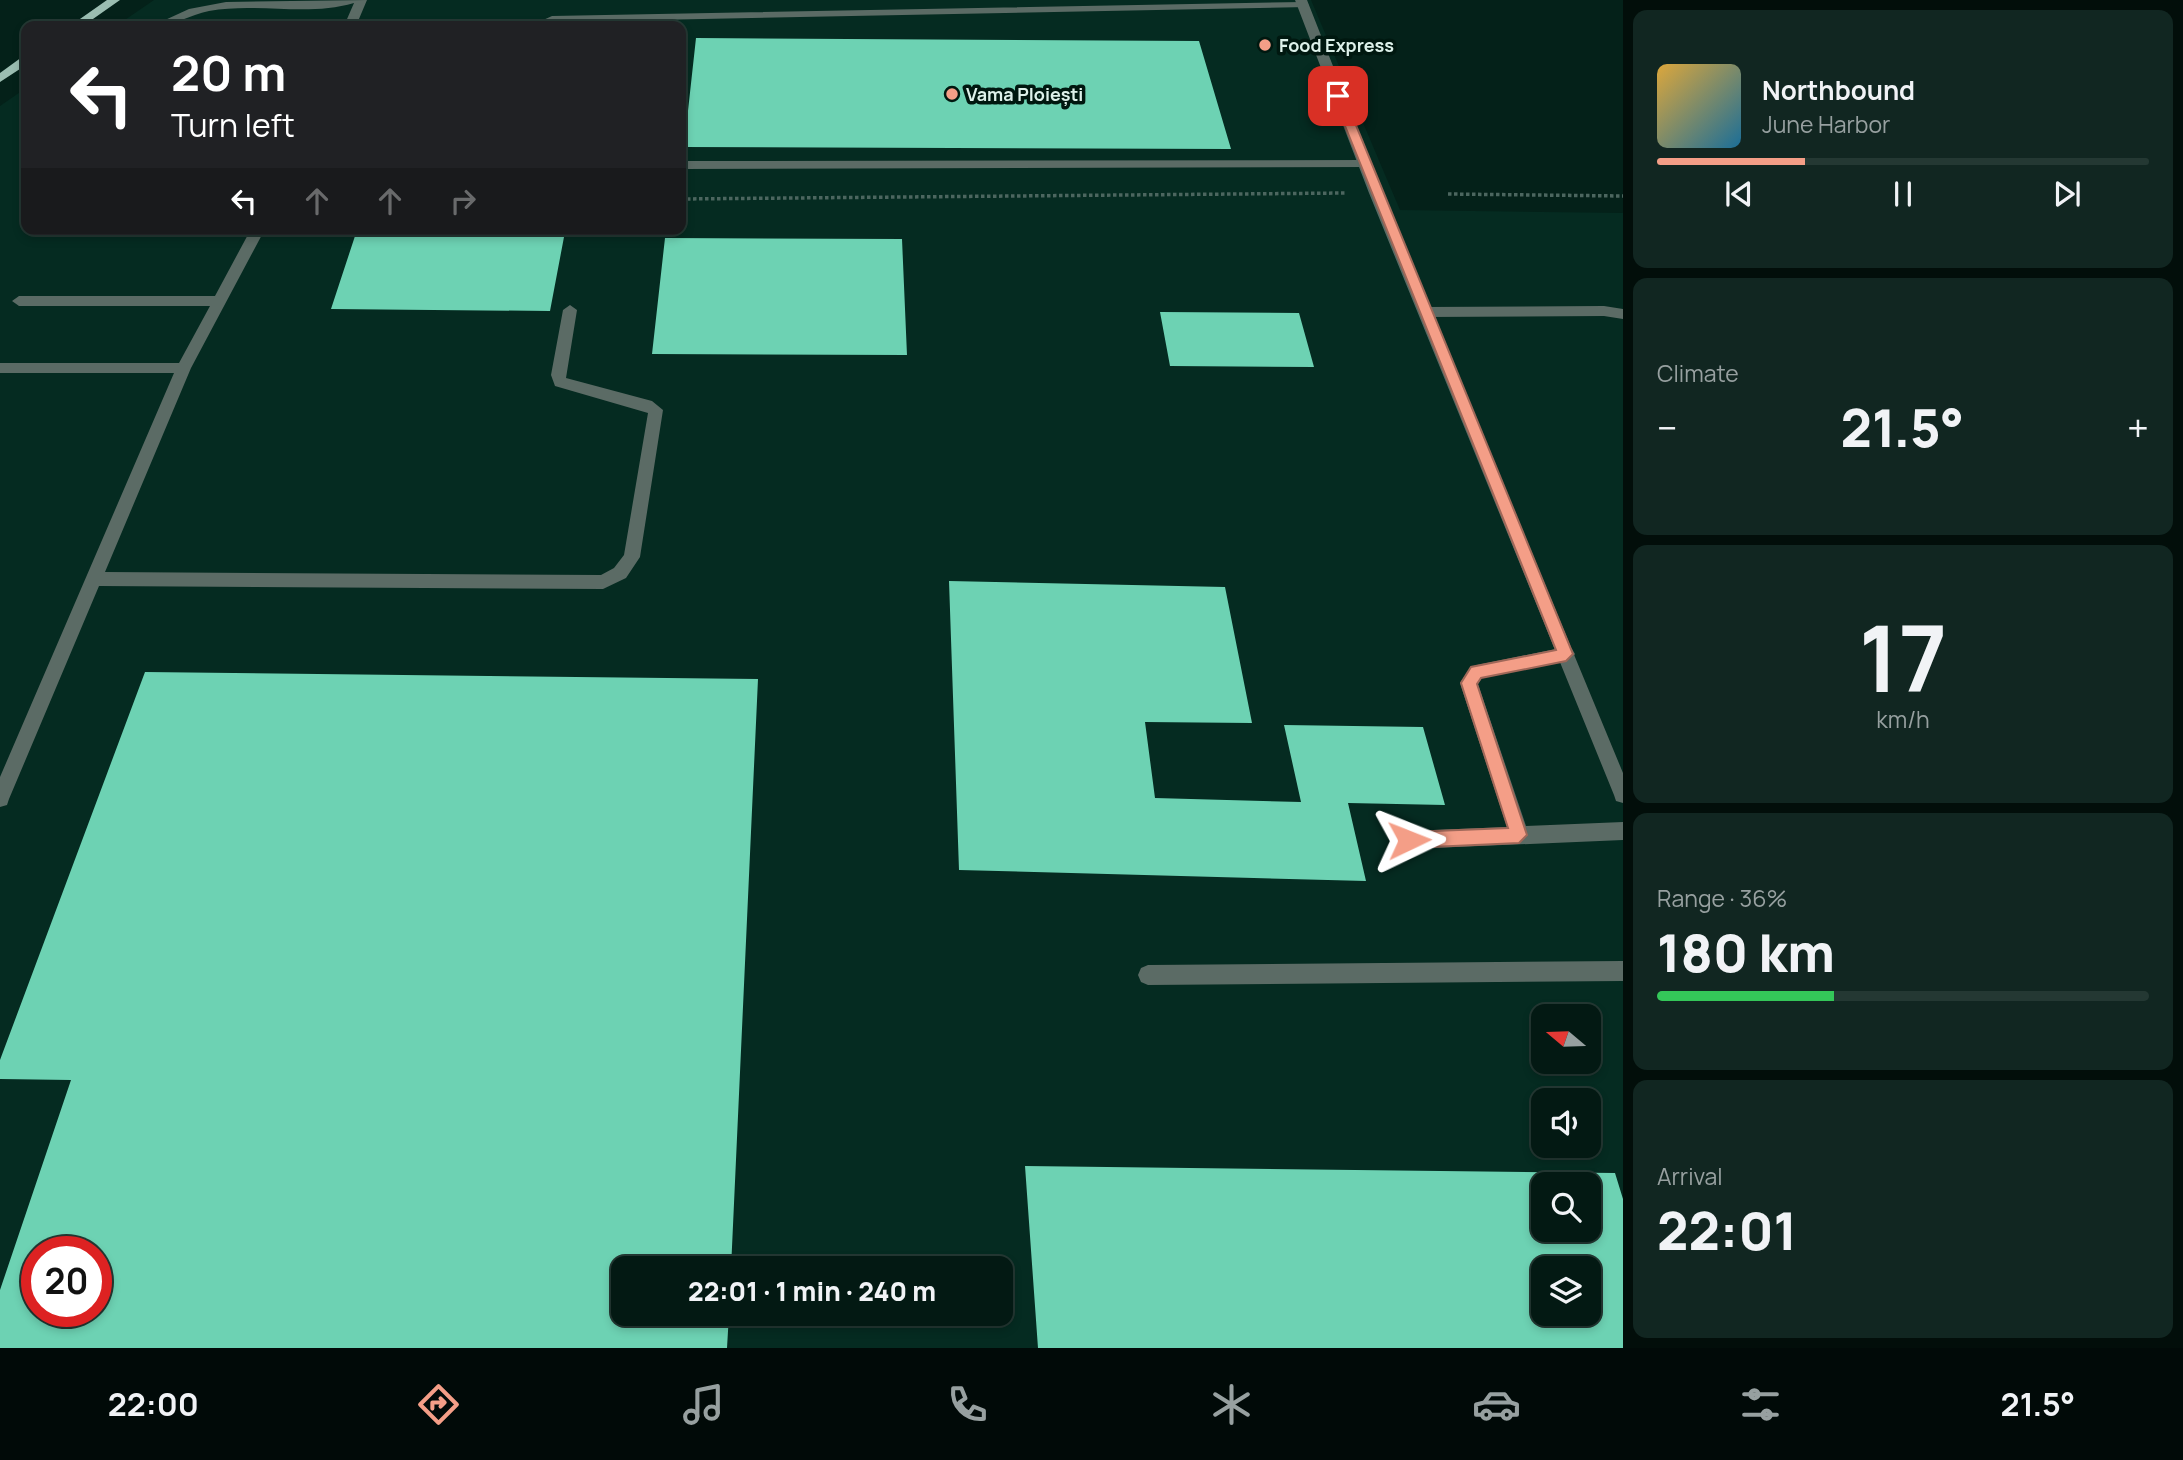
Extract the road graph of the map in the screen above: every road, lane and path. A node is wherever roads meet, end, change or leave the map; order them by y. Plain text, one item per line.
1 (114, 0) edge
2 (352, 0) edge
3 (361, 0) edge
4 (1302, 3) edge
5 (83, 21) edge
6 (167, 21) edge
7 (351, 21) edge
8 (547, 21) edge
9 (21, 63) edge
10 (0, 78) edge
11 (1365, 164) junction
12 (686, 165) edge
13 (1346, 193) dead end
14 (1448, 194) dead end
15 (1623, 196) edge
16 (686, 199) edge
17 (255, 235) edge
18 (19, 301) dead end
19 (218, 301) junction
20 (570, 310) dead end
21 (1425, 312) junction
22 (1623, 314) edge
23 (0, 368) edge
24 (184, 368) junction
25 (94, 579) junction
26 (1566, 654) junction
27 (1623, 795) edge
28 (0, 799) edge
29 (1623, 831) edge
30 (1519, 835) junction
31 (1409, 840) dead end
32 (1623, 971) edge
33 (1147, 975) dead end

1 - 5 main road
2 - 6 street
3 - 7 street
4 - 8 street
4 - 11 street
9 - 10 main road
11 - 12 street
11 - 21 street
13 - 16 path
14 - 15 path
17 - 19 street
18 - 19 street
19 - 24 street
20 - 25 street
21 - 22 street
21 - 26 street
23 - 24 street
24 - 25 street
25 - 28 street
26 - 27 street
26 - 30 street
29 - 30 street
30 - 31 street
32 - 33 street

